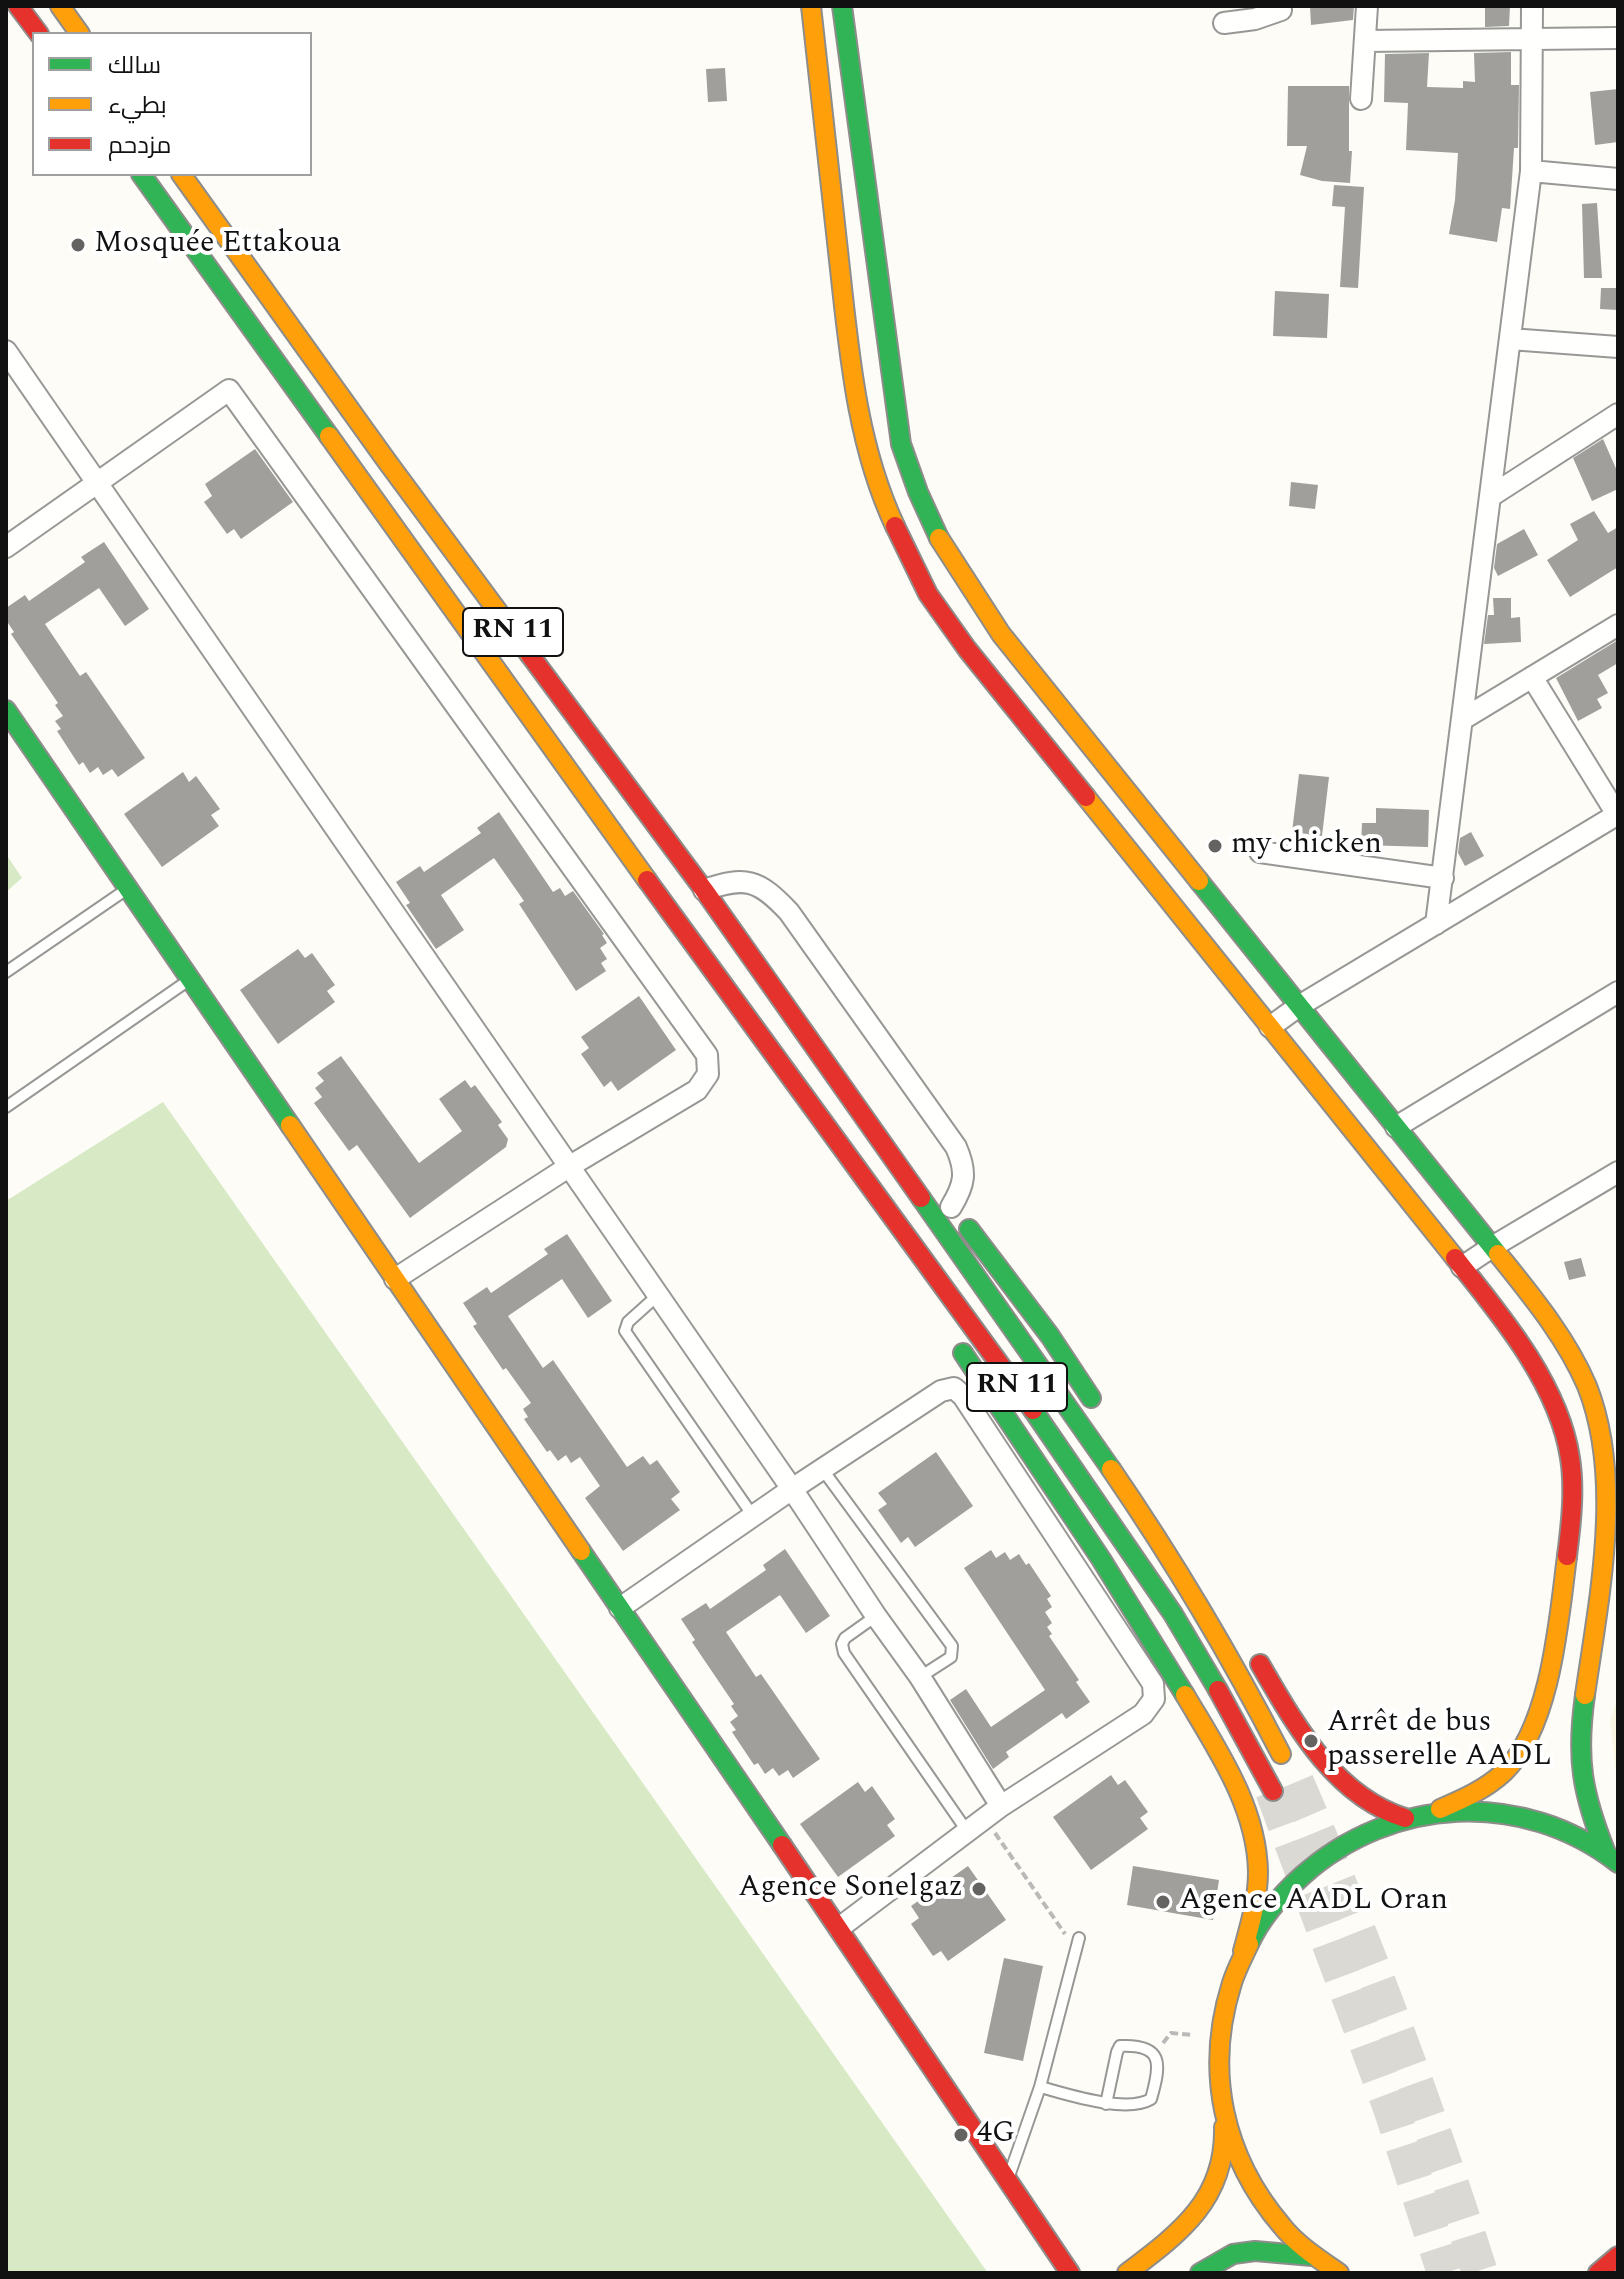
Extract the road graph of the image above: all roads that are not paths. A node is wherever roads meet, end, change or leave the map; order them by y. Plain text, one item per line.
1 (18, 6) edge
2 (60, 6) edge
3 (845, 6) edge
4 (1280, 6) edge
5 (1367, 6) edge
6 (1532, 6) edge
7 (812, 9) edge
8 (1224, 23) dead end
9 (38, 32) edge
10 (79, 32) edge
11 (1618, 38) edge
12 (1532, 39) junction
13 (1365, 41) junction
14 (1361, 99) dead end
15 (1531, 171) junction
16 (142, 176) edge
17 (182, 176) edge
18 (1618, 179) edge
19 (1510, 339) junction
20 (1618, 347) edge
21 (6, 351) edge
22 (1618, 414) edge
23 (98, 483) junction
24 (1491, 496) junction
25 (6, 547) edge
26 (1618, 625) edge
27 (1532, 677) junction
28 (6, 710) edge
29 (1463, 719) junction
30 (1618, 815) edge
31 (1260, 852) dead end
32 (1443, 878) junction
33 (128, 889) junction
34 (704, 890) junction
35 (1436, 924) junction
36 (6, 972) edge
37 (190, 979) junction
38 (1618, 992) edge
39 (734, 1001) junction
40 (1299, 1006) junction
41 (1270, 1027) junction
42 (777, 1088) dead end
43 (844, 1092) junction
44 (6, 1107) edge
45 (1396, 1127) junction
46 (570, 1166) junction
47 (1618, 1172) edge
48 (943, 1196) junction
49 (1492, 1247) junction
50 (1462, 1267) junction
51 (395, 1279) junction
52 (658, 1295) junction
53 (956, 1344) dead end
54 (1097, 1407) dead end
55 (823, 1470) junction
56 (792, 1489) junction
57 (753, 1516) junction
58 (620, 1608) junction
59 (876, 1616) junction
60 (1250, 1645) dead end
61 (920, 1677) junction
62 (1289, 1769) tunnel mouth
63 (1273, 1791) tunnel mouth
64 (993, 1812) junction
65 (1429, 1813) junction
66 (1405, 1818) junction
67 (967, 1831) junction
68 (1612, 1858) edge
69 (839, 1928) junction
70 (1079, 1938) road end
71 (1243, 1951) junction
72 (1040, 2087) junction
73 (1106, 2104) junction
74 (1223, 2110) junction
75 (1007, 2182) junction
76 (1312, 2256) junction
77 (1618, 2256) edge
78 (1070, 2273) edge
79 (1127, 2273) edge
80 (1200, 2273) edge
81 (1339, 2273) edge
82 (1598, 2273) edge

1 - 9 main road
2 - 10 main road
3 - 7 street
3 - 40 main road
4 - 8 street
5 - 13 street
6 - 12 street
7 - 41 main road
11 - 12 street
12 - 13 street
12 - 15 street
13 - 14 street
15 - 18 street
15 - 19 street
16 - 39 main road, RN 11
17 - 34 main road, RN 11
19 - 20 street
19 - 24 street
21 - 23 street
22 - 24 street
23 - 25 street
23 - 46 street
23 - 46 street
24 - 29 street
26 - 27 street
27 - 29 street
27 - 30 street
28 - 33 main road
29 - 32 street
30 - 35 street
31 - 32 street
32 - 35 street
33 - 36 lane
33 - 37 main road
34 - 43 main road, RN 11
34 - 48 street
35 - 40 street
37 - 44 lane
37 - 51 main road
38 - 45 street
39 - 42 main road
39 - 63 main road, RN 11
40 - 41 street
40 - 45 main road
41 - 50 main road
43 - 48 main road
43 - 62 main road, RN 11
45 - 49 main road
46 - 51 street
46 - 52 street
47 - 49 street
48 - 54 main road
49 - 50 street
49 - 68 main road
50 - 65 main road
51 - 58 main road
52 - 56 street
52 - 57 lane
53 - 71 main road
55 - 56 street
55 - 61 lane
55 - 64 street
56 - 57 street
56 - 59 street
57 - 58 street
58 - 69 main road
59 - 61 street
59 - 67 lane
60 - 66 main road
61 - 64 street
64 - 67 street
65 - 66 main road
65 - 68 main road
66 - 71 main road
67 - 69 street
69 - 75 main road
70 - 72 lane
71 - 74 main road
72 - 73 lane
72 - 75 lane
73 - 73 lane
74 - 76 main road
74 - 79 main road
75 - 78 main road
76 - 80 main road
76 - 81 main road
77 - 82 main road

